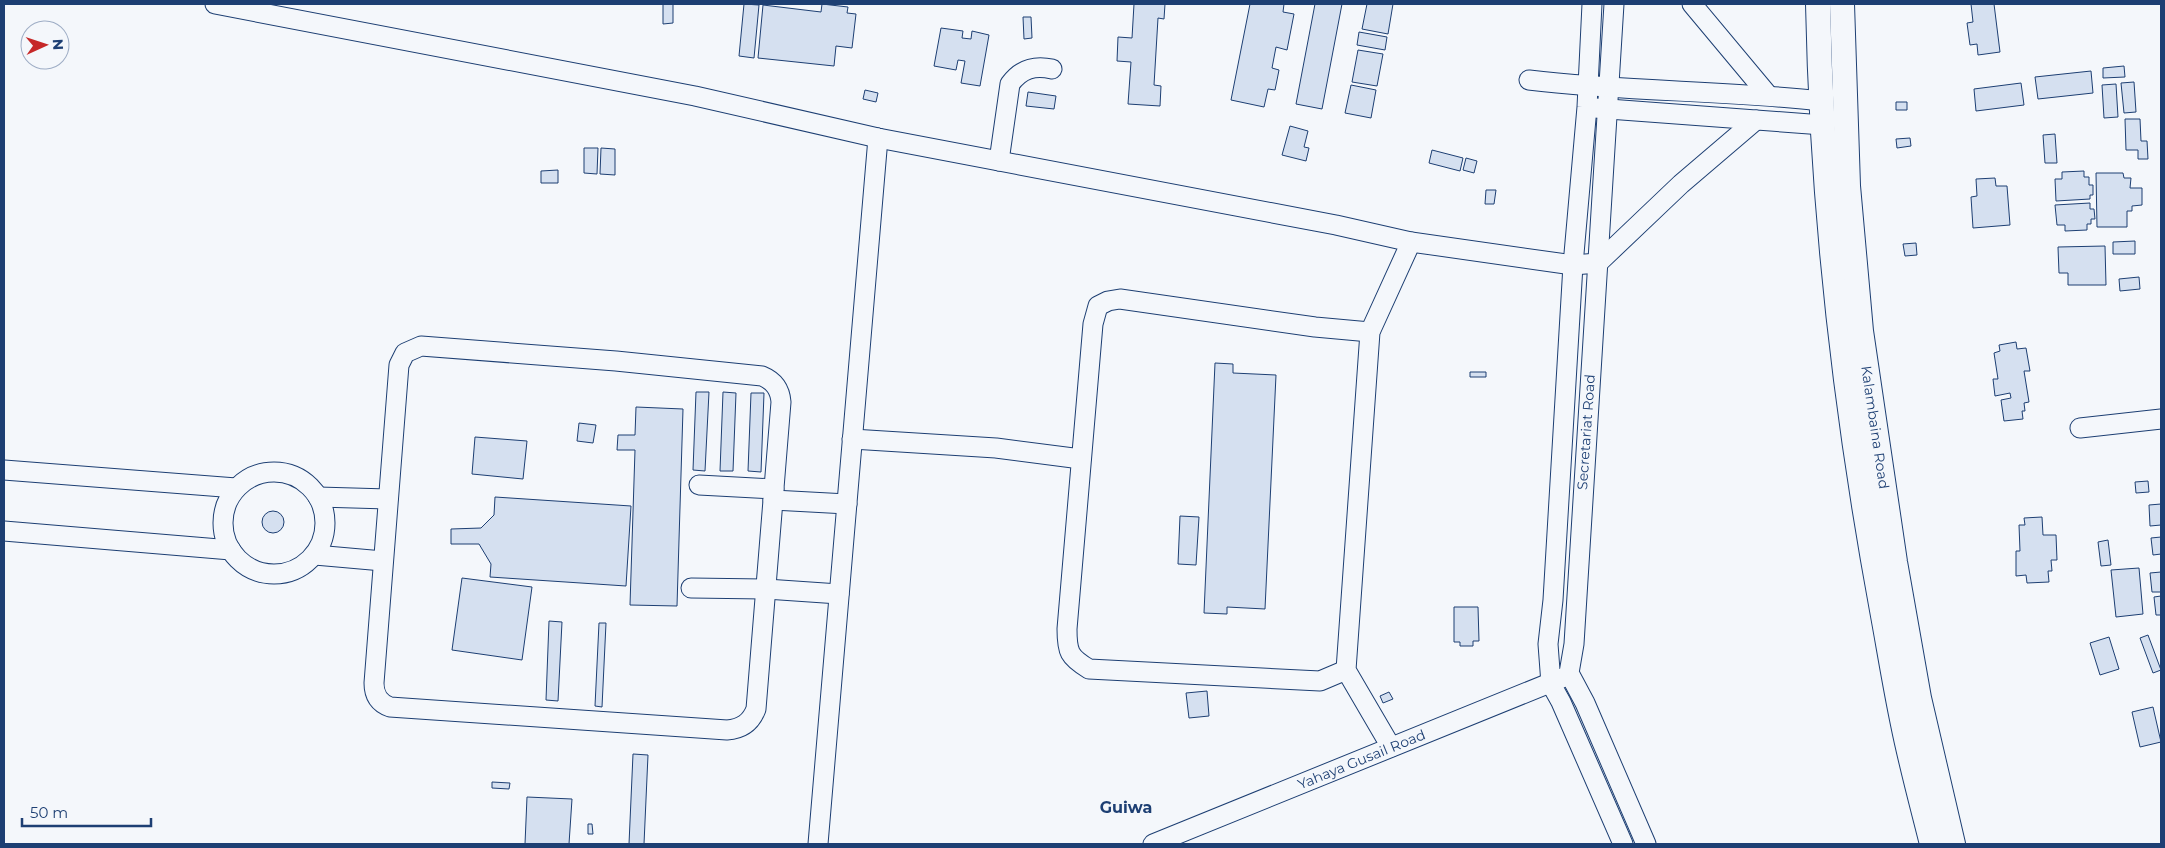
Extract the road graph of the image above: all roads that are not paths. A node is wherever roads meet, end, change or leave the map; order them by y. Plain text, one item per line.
1 (215, 4) edge
2 (1592, 4) edge
3 (1614, 4) edge
4 (1692, 4) edge
5 (1818, 4) edge
6 (1842, 4) edge
7 (1052, 69) dead end
8 (1529, 80) dead end
9 (1587, 87) junction
10 (1609, 88) junction
11 (1768, 95) junction
12 (1822, 101) junction
13 (1587, 107) junction
14 (1608, 108) junction
15 (1756, 120) junction
16 (1824, 124) junction
17 (878, 138) junction
18 (999, 161) junction
19 (1411, 242) junction
20 (1598, 263) junction
21 (1573, 266) junction
22 (1370, 332) junction
23 (2161, 419) edge
24 (2080, 428) dead end
25 (852, 439) junction
26 (1082, 460) junction
27 (4, 470) edge
28 (699, 485) dead end
29 (236, 488) junction
30 (773, 495) junction
31 (318, 497) junction
32 (388, 499) junction
33 (847, 504) junction
34 (4, 531) edge
35 (231, 550) junction
36 (315, 555) junction
37 (383, 561) junction
38 (691, 588) dead end
39 (766, 589) junction
40 (839, 594) junction
41 (1346, 670) junction
42 (1569, 674) junction
43 (1551, 684) junction
44 (1391, 747) junction
45 (818, 844) edge
46 (1153, 844) edge
47 (1623, 844) edge
48 (1646, 844) edge
49 (1932, 844) edge
50 (1953, 844) edge

1 - 17 street
2 - 9 street, Secretariat Road
3 - 10 street, Secretariat Road
4 - 11 street
5 - 12 main road
6 - 50 main road, Kalambaina Road
7 - 18 street
8 - 9 street
9 - 10 street
9 - 13 street, Secretariat Road
10 - 11 street
10 - 14 street, Secretariat Road
11 - 12 street
12 - 16 main road
13 - 14 street
13 - 21 street, Secretariat Road
14 - 15 street
14 - 20 street, Secretariat Road
15 - 16 street
15 - 20 street
16 - 49 main road
17 - 18 street
17 - 25 street
18 - 19 street
19 - 21 street
19 - 22 street
20 - 21 street
20 - 42 street, Secretariat Road
21 - 43 street, Secretariat Road
22 - 26 street
22 - 41 street
23 - 24 street
25 - 26 street
25 - 33 street
26 - 41 street
27 - 29 street
28 - 30 street
29 - 31 street
29 - 35 street
30 - 32 street
30 - 33 street
30 - 39 street
31 - 32 street
31 - 36 street
32 - 37 street
33 - 40 street
34 - 35 street
35 - 36 street
36 - 37 street
37 - 39 street
38 - 39 street
39 - 40 street
40 - 45 street
41 - 44 street
42 - 43 street, Yahaya Gusail Road
42 - 48 street
43 - 44 street, Yahaya Gusail Road
43 - 47 street, Secretariat Road
44 - 46 street, Yahaya Gusail Road

